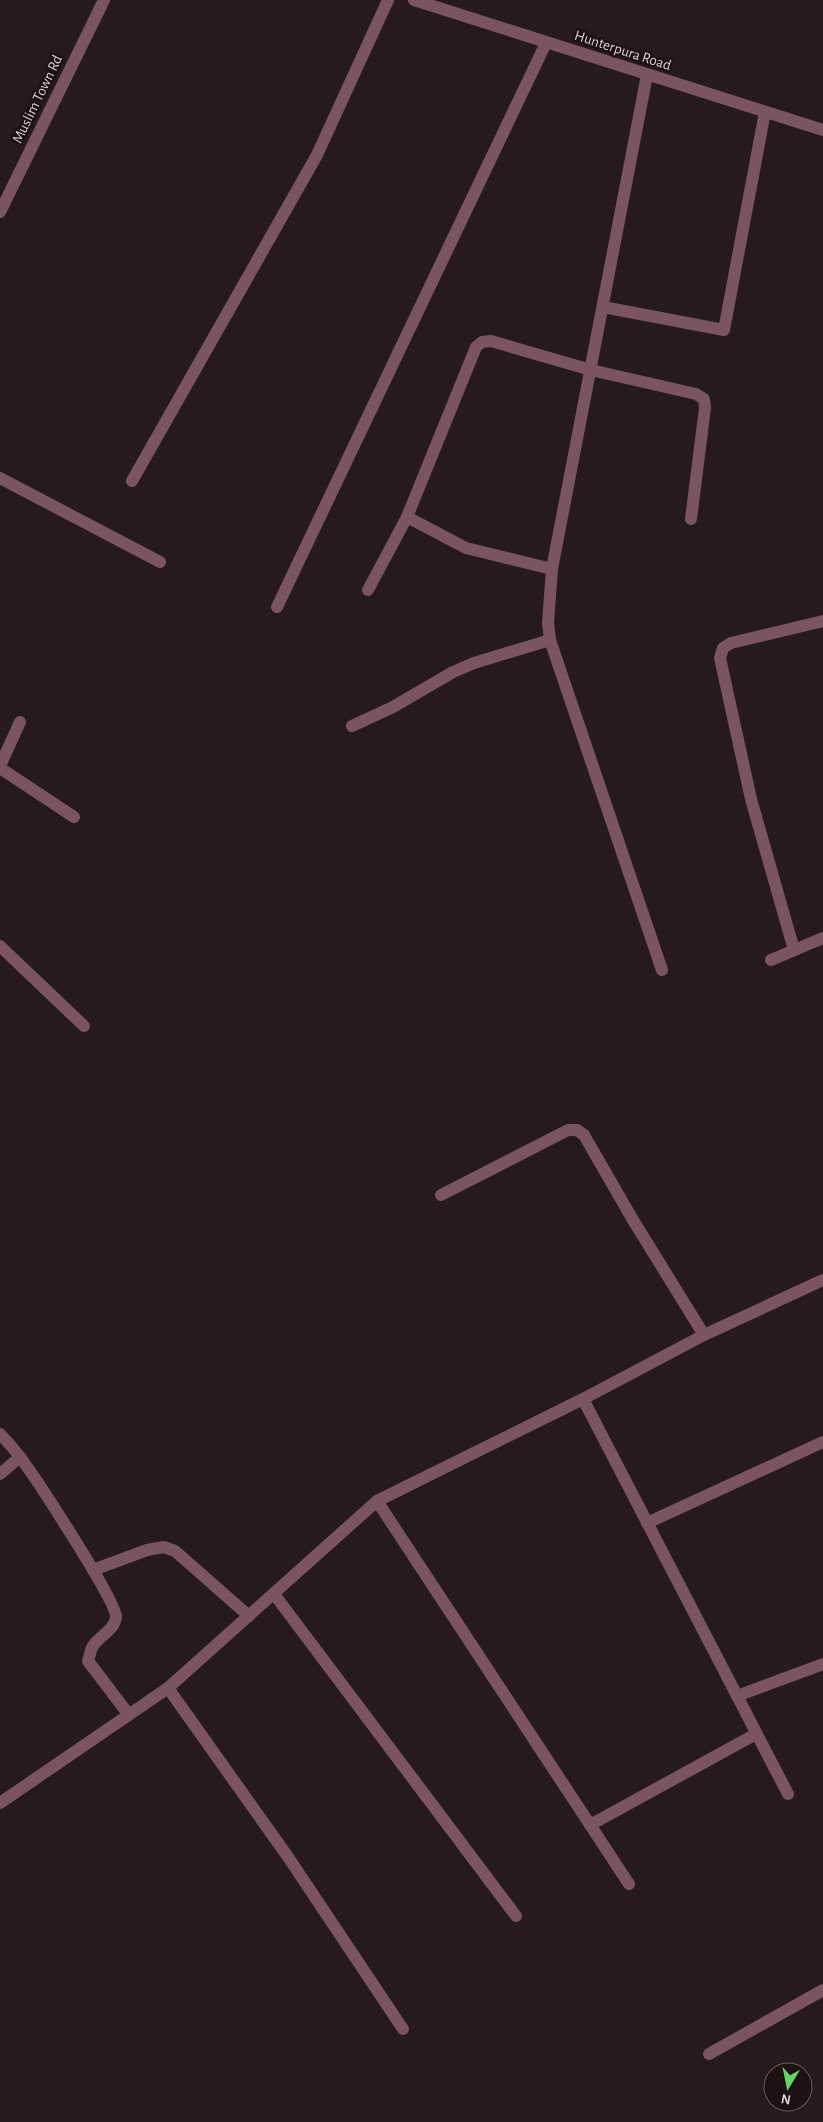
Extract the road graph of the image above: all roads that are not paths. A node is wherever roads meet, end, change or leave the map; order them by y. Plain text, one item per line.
1 (104, 0) edge
2 (388, 0) edge
3 (414, 0) edge
4 (546, 43) junction
5 (647, 75) junction
6 (765, 112) junction
7 (823, 130) edge
8 (0, 212) edge
9 (603, 307) junction
10 (591, 370) junction
11 (0, 478) edge
12 (132, 481) dead end
13 (407, 517) junction
14 (691, 519) dead end
15 (160, 562) dead end
16 (552, 569) junction
17 (368, 590) dead end
18 (277, 607) dead end
19 (823, 621) edge
20 (550, 640) junction
21 (20, 722) dead end
22 (352, 726) dead end
23 (0, 767) edge
24 (74, 817) dead end
25 (823, 938) edge
26 (0, 946) edge
27 (794, 950) junction
28 (771, 960) dead end
29 (662, 970) dead end
30 (84, 1026) dead end
31 (442, 1196) dead end
32 (823, 1280) edge
33 (704, 1335) junction
34 (583, 1399) junction
35 (0, 1434) edge
36 (823, 1442) edge
37 (20, 1457) junction
38 (0, 1474) edge
39 (376, 1501) junction
40 (647, 1522) junction
41 (93, 1570) junction
42 (274, 1594) junction
43 (249, 1616) junction
44 (823, 1664) edge
45 (168, 1688) junction
46 (737, 1696) junction
47 (129, 1715) junction
48 (756, 1734) junction
49 (788, 1794) dead end
50 (0, 1803) edge
51 (590, 1826) junction
52 (629, 1884) dead end
53 (516, 1916) dead end
54 (823, 1990) edge
55 (403, 2029) dead end
56 (709, 2054) dead end

1 - 8 street, Muslim Town Rd
2 - 12 street
3 - 4 street, Hunterpura Road
4 - 5 street, Hunterpura Road
4 - 18 street
5 - 6 street, Hunterpura Road
5 - 9 street
6 - 7 street, Hunterpura Road
6 - 9 street
9 - 10 street
10 - 13 street
10 - 14 street
10 - 16 street
11 - 15 street
13 - 16 street
13 - 17 street
16 - 20 street
19 - 27 street
20 - 22 street
20 - 29 street
21 - 23 street
23 - 24 street
25 - 27 street
26 - 30 street
27 - 28 street
31 - 33 street
32 - 33 street
33 - 34 street
34 - 39 street
34 - 40 street
35 - 37 street
36 - 40 street
37 - 38 street
37 - 41 street
39 - 42 street
39 - 51 street
40 - 46 street
41 - 43 street
41 - 47 street
42 - 43 street
42 - 53 street
43 - 45 street
44 - 46 street
45 - 47 street
45 - 55 street
46 - 48 street
47 - 50 street
48 - 49 street
48 - 51 street
51 - 52 street
54 - 56 street

